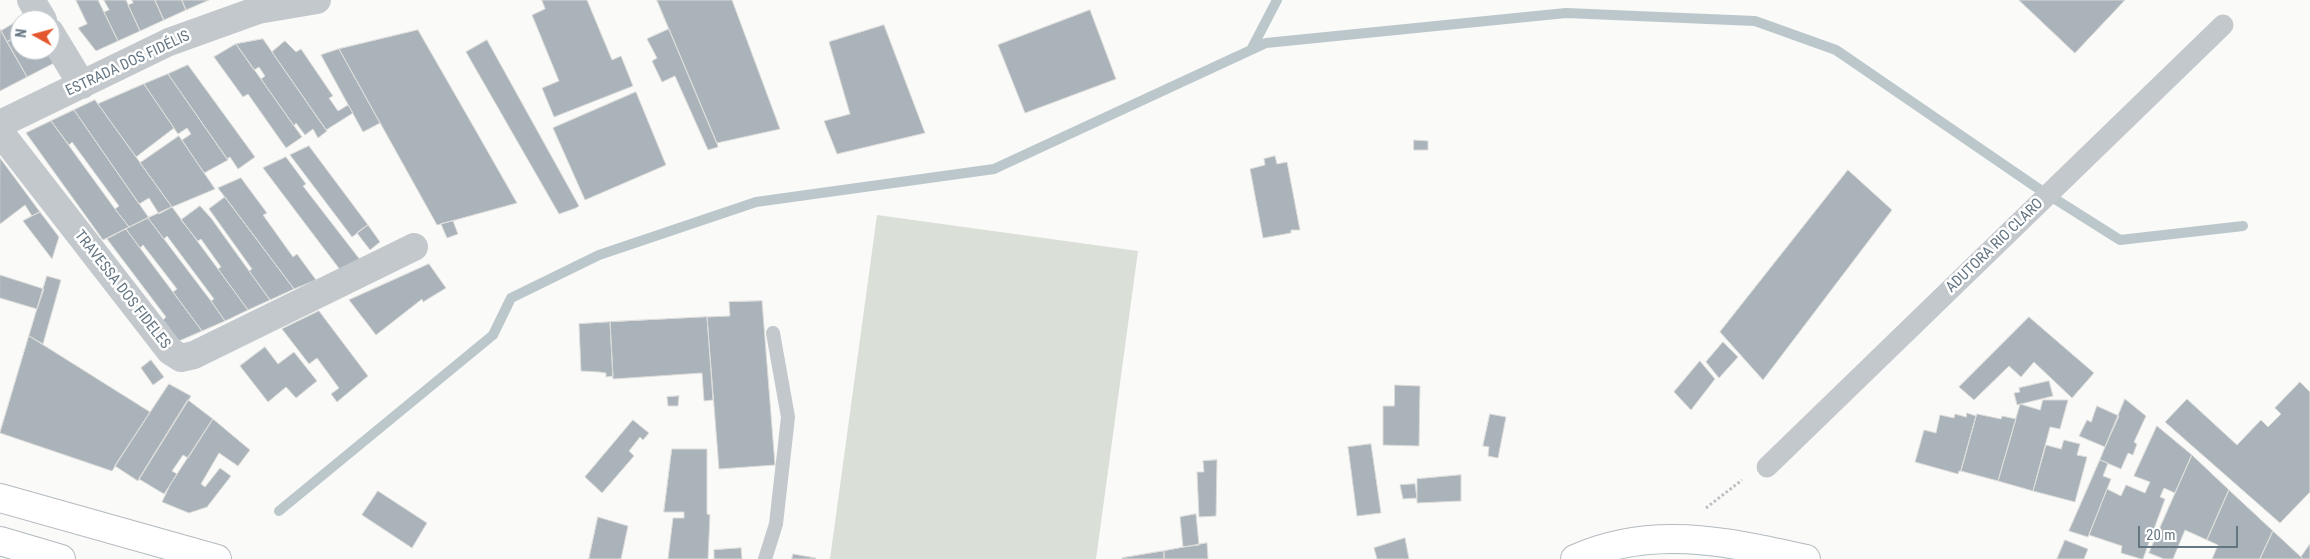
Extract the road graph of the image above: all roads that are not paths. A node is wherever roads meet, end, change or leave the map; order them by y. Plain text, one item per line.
1 (317, 0) edge
2 (262, 5) edge
3 (2223, 25) dead end
4 (60, 48) edge
5 (82, 84) junction
6 (0, 124) edge
7 (0, 132) edge
8 (414, 248) dead end
9 (773, 333) dead end
10 (1767, 467) road end
11 (0, 498) edge
12 (0, 541) edge
13 (62, 559) edge
14 (217, 559) edge
15 (765, 559) edge
16 (1575, 559) edge
17 (1806, 559) edge

1 - 2 street, ESTRADA DOS FIDÉLIS
2 - 5 street, ESTRADA DOS FIDÉLIS
3 - 10 street, ADUTORA RIO CLARO
4 - 5 street
5 - 6 street, ESTRADA DOS FIDÉLIS
7 - 8 street, TRAVESSA DOS FIDELES
9 - 15 lane
11 - 14 main road
12 - 13 main road
16 - 17 main road

